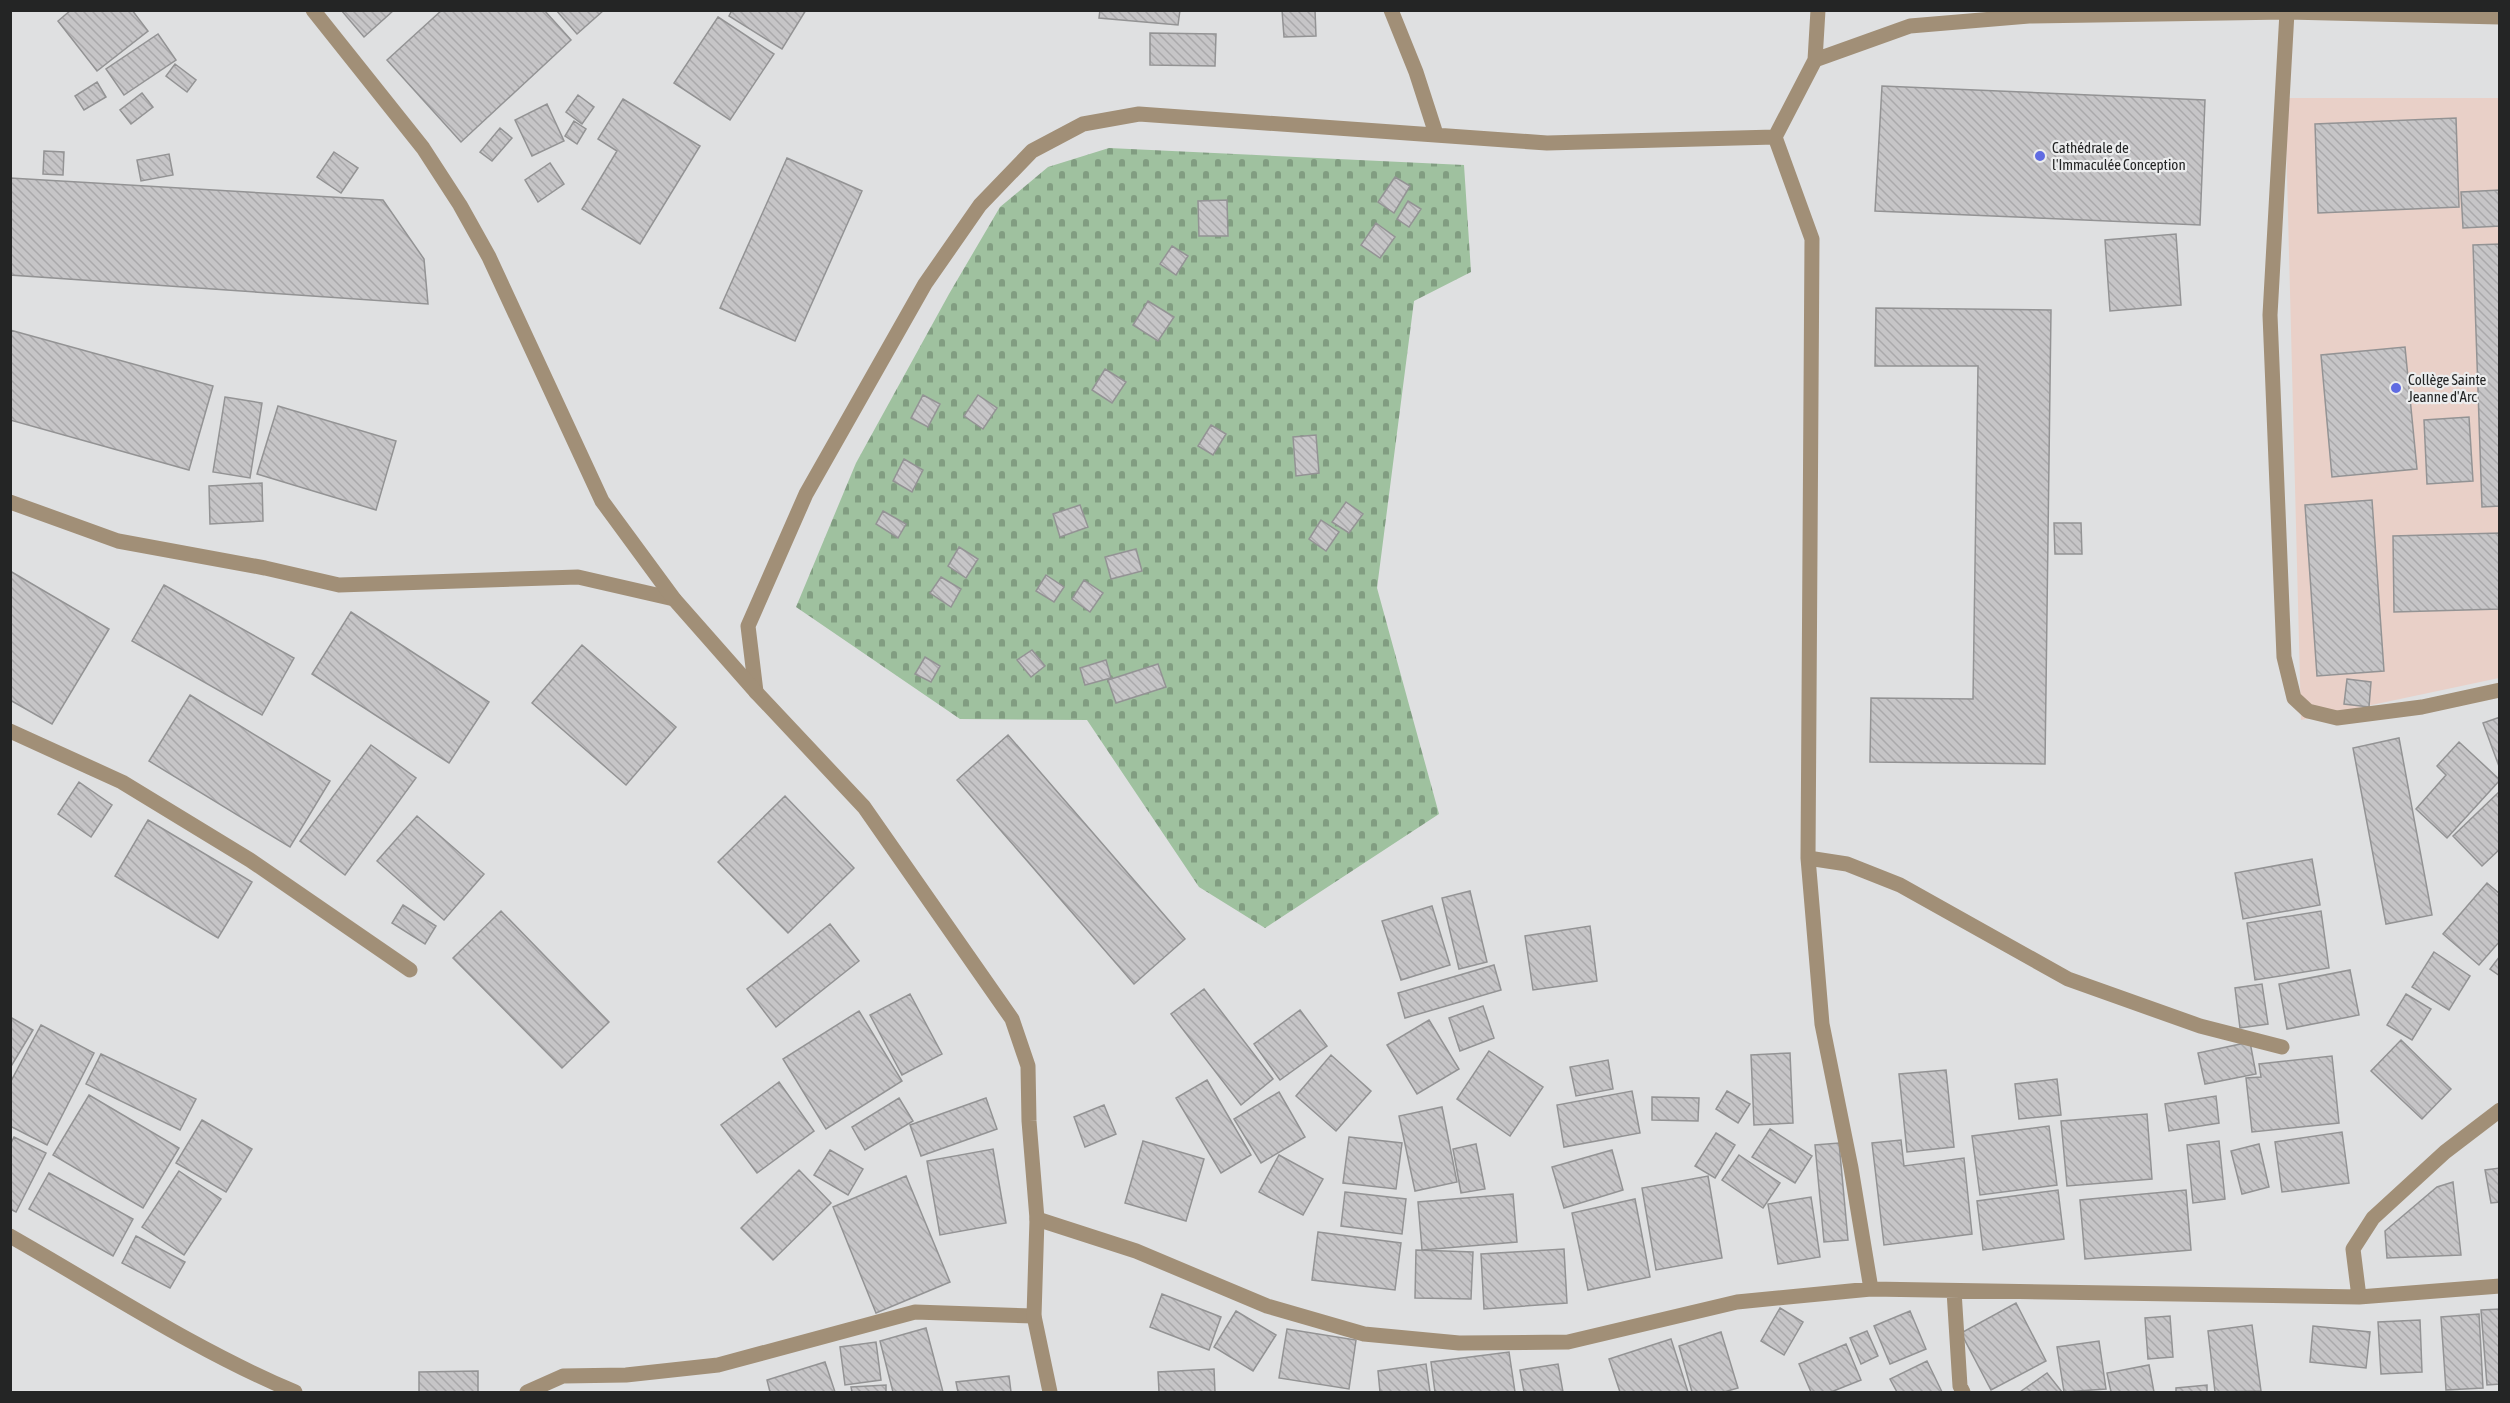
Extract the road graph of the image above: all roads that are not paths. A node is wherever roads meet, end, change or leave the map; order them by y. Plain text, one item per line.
1 (313, 10) edge
2 (1391, 10) edge
3 (1818, 10) edge
4 (2287, 12) junction
5 (2499, 17) edge
6 (1815, 60) junction
7 (1436, 134) junction
8 (1775, 137) junction
9 (10, 502) edge
10 (674, 599) junction
11 (2499, 690) edge
12 (756, 692) junction
13 (10, 731) edge
14 (1808, 858) junction
15 (410, 970) dead end
16 (2282, 1047) dead end
17 (2499, 1110) edge
18 (1037, 1219) junction
19 (10, 1236) edge
20 (2499, 1286) edge
21 (1871, 1289) junction
22 (1954, 1291) junction
23 (2359, 1297) junction
24 (1034, 1316) junction
25 (295, 1392) edge
26 (527, 1392) edge
27 (1050, 1392) edge
28 (1963, 1392) edge

1 - 10 street
2 - 7 street
3 - 6 street
4 - 5 street
4 - 6 street
4 - 11 street
6 - 8 street
7 - 8 street
7 - 12 street
8 - 14 street
9 - 10 street
10 - 12 street
12 - 18 street
13 - 15 street
14 - 16 street
14 - 21 street
17 - 23 street
18 - 21 street
18 - 24 street
19 - 25 street
20 - 23 street
21 - 22 street
22 - 23 street
22 - 28 street
24 - 26 street
24 - 27 street

